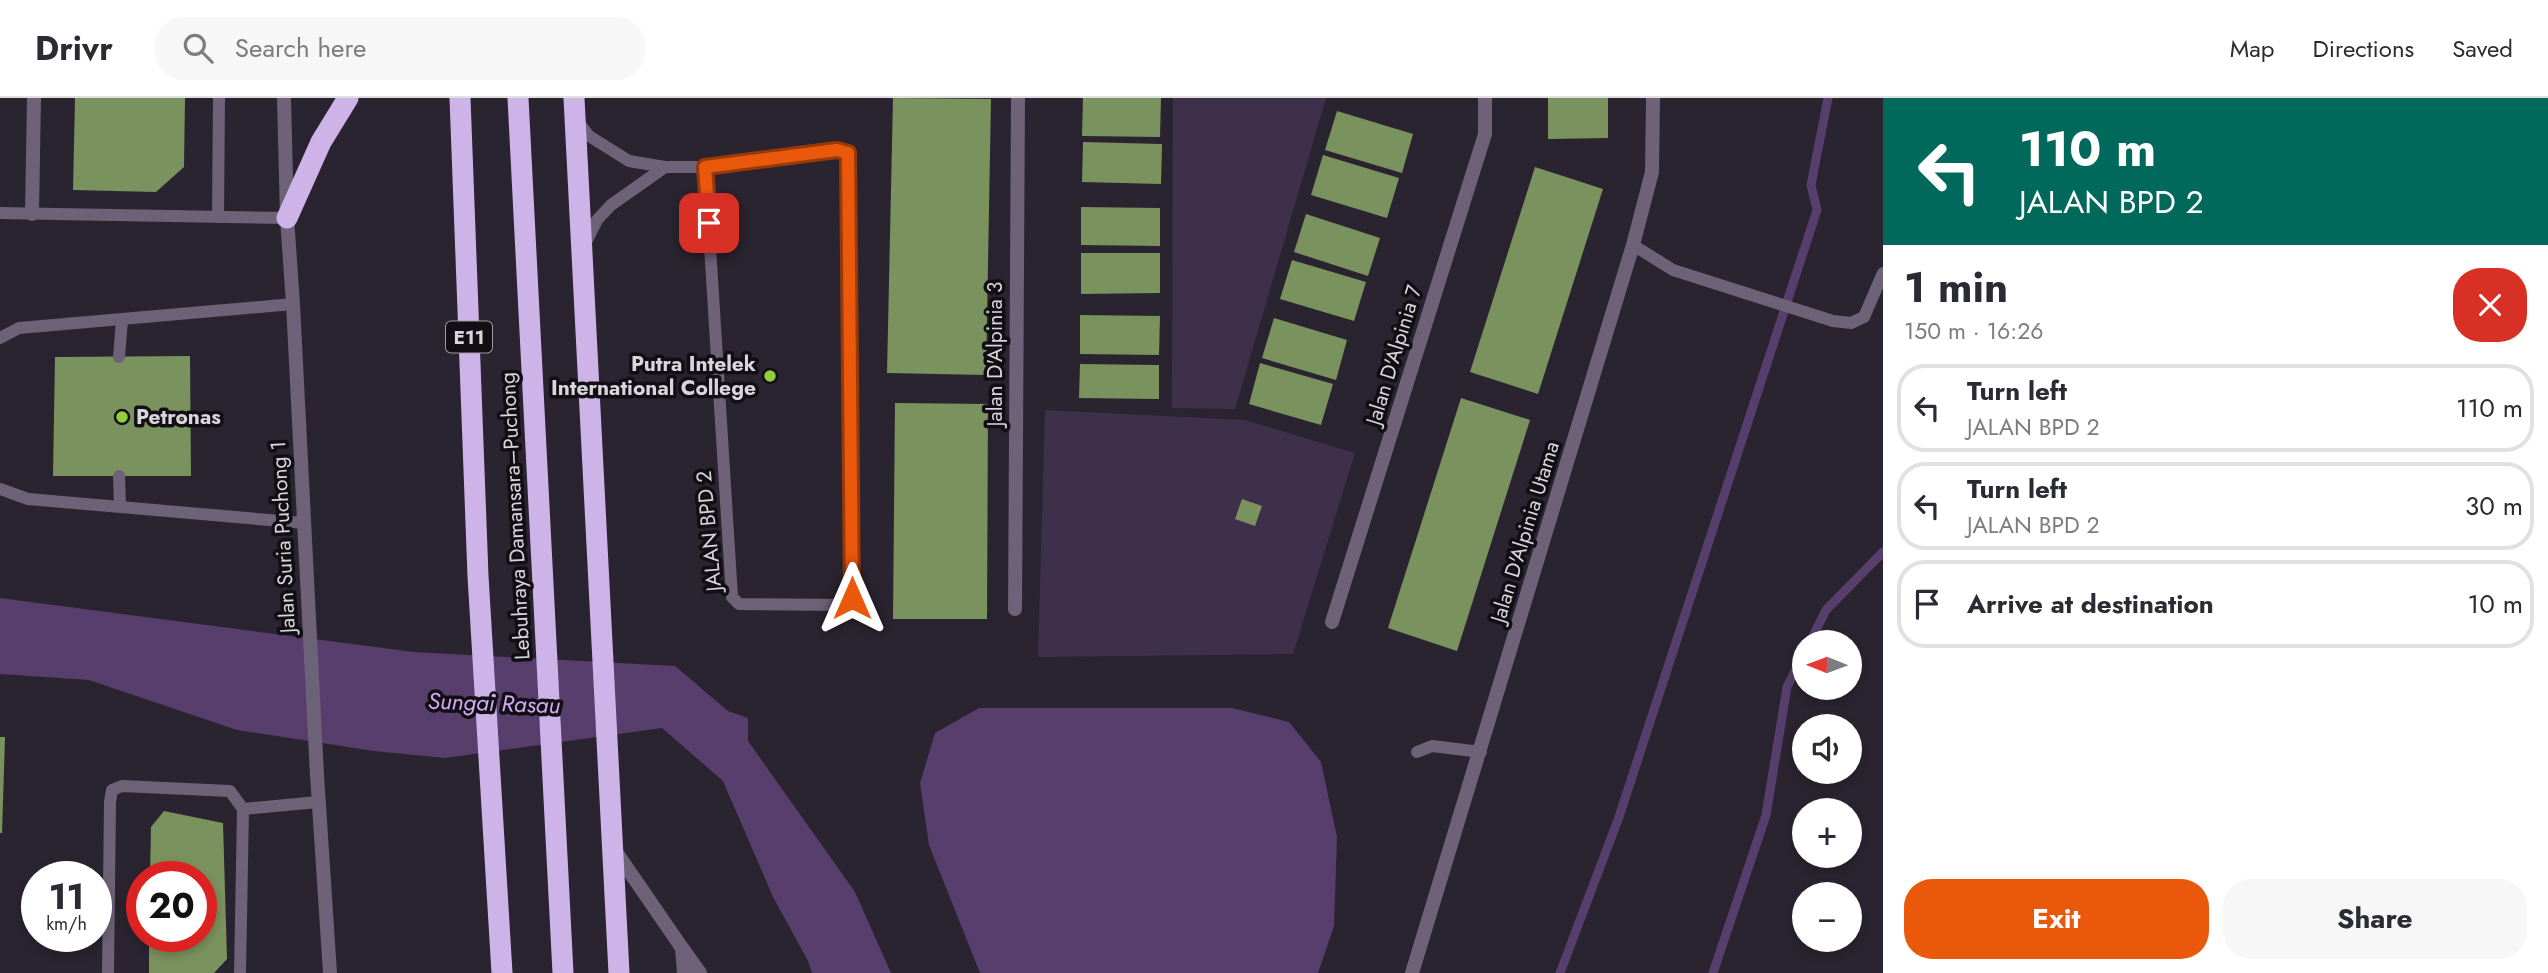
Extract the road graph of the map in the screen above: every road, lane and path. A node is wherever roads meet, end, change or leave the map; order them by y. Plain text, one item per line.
1 (34, 98) edge
2 (219, 98) edge
3 (284, 98) edge
4 (348, 98) edge
5 (460, 98) edge
6 (518, 98) edge
7 (1018, 98) edge
8 (1485, 98) edge
9 (1653, 98) edge
10 (575, 108) edge
11 (664, 167) junction
12 (705, 167) junction
13 (0, 214) edge
14 (33, 214) junction
15 (218, 217) junction
16 (287, 218) junction
17 (1633, 245) junction
18 (583, 247) junction
19 (1883, 273) edge
20 (293, 304) junction
21 (122, 320) junction
22 (0, 338) edge
23 (119, 357) dead end
24 (119, 476) dead end
25 (0, 489) edge
26 (120, 506) junction
27 (304, 523) junction
28 (1015, 609) dead end
29 (1332, 622) dead end
30 (1417, 752) dead end
31 (1480, 752) junction
32 (318, 802) junction
33 (243, 809) junction
34 (613, 848) junction
35 (682, 947) junction
36 (108, 973) edge
37 (240, 973) edge
38 (330, 973) edge
39 (502, 973) edge
40 (562, 973) edge
41 (619, 973) edge
42 (684, 973) edge
43 (700, 973) edge
44 (1412, 973) edge

1 - 14 street
2 - 15 lane
3 - 16 street, Jalan Suria Puchong 1
4 - 16 highway
5 - 39 highway, Lebuhraya Damansara–Puchong / E11
6 - 40 highway, Lebuhraya Damansara–Puchong
7 - 28 street, Jalan D'Alpinia 3
8 - 29 street, Jalan D'Alpinia 7
9 - 17 street, Jalan D'Alpinia Utama
10 - 11 lane
10 - 18 highway
11 - 12 lane
11 - 18 lane
12 - 12 lane, JALAN BPD 2
13 - 14 lane
14 - 15 lane
15 - 16 lane
16 - 20 street, Jalan Suria Puchong 1
17 - 19 lane
17 - 31 street, Jalan D'Alpinia Utama
18 - 34 highway
20 - 21 lane
20 - 27 street, Jalan Suria Puchong 1
21 - 22 lane
21 - 23 lane
24 - 26 lane
25 - 26 lane
26 - 27 lane
27 - 32 street, Jalan Suria Puchong 1
30 - 31 lane
31 - 44 street, Jalan D'Alpinia Utama
32 - 33 lane
32 - 38 street, Jalan Suria Puchong 1
33 - 36 lane
33 - 37 lane
34 - 35 street
34 - 41 highway
35 - 42 street
35 - 43 street

